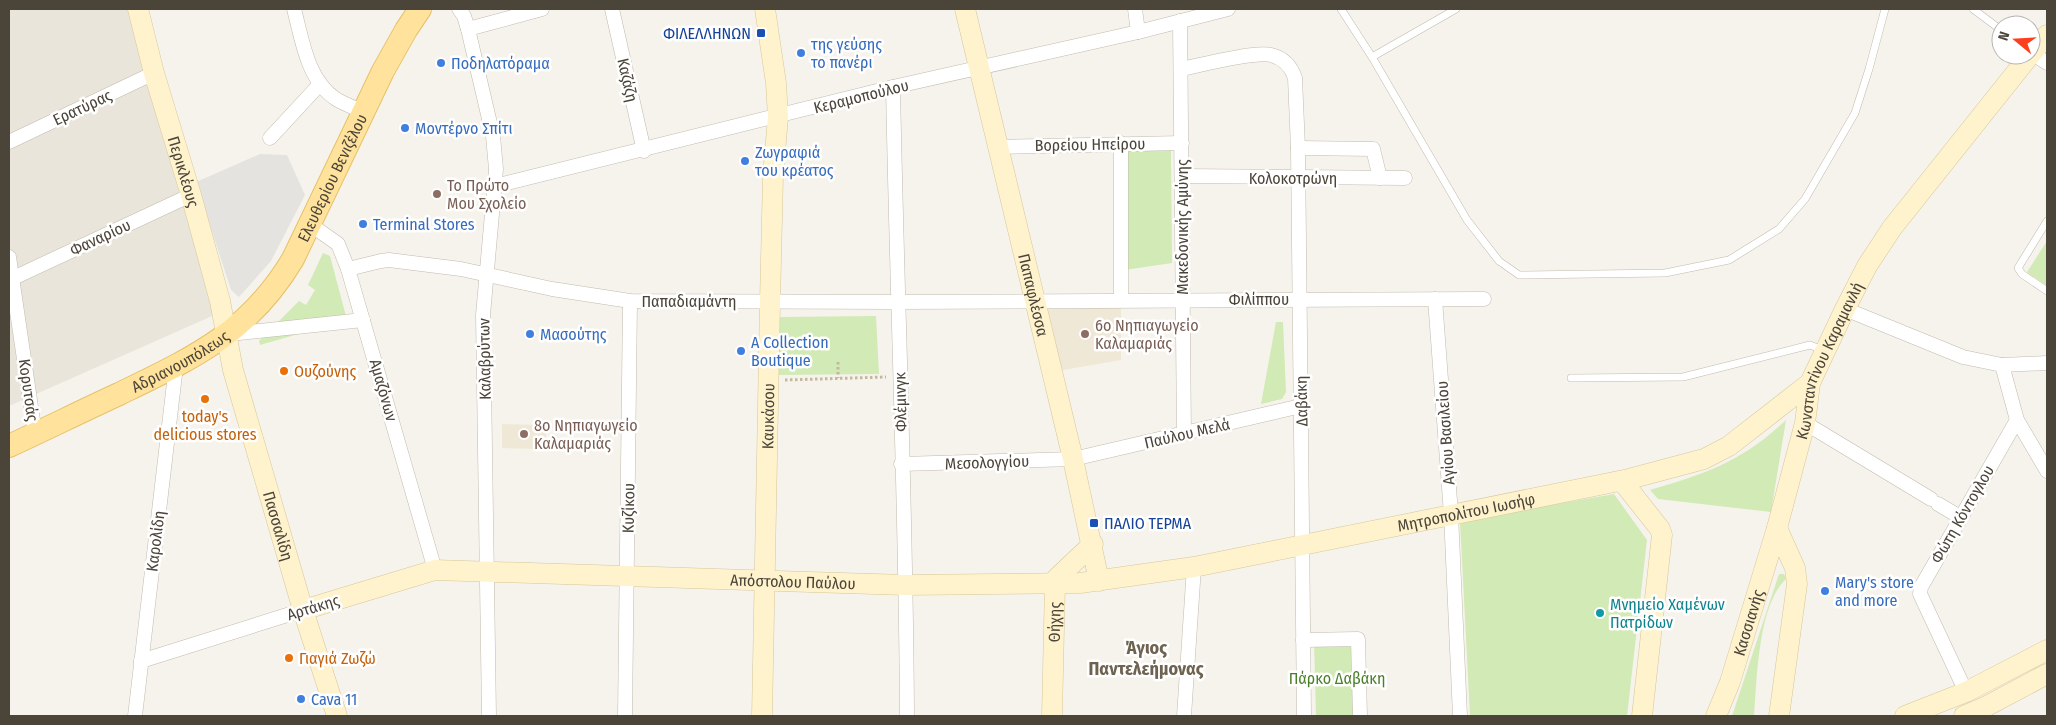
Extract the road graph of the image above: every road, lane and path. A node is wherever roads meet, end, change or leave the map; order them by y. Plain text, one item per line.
1 (138, 9) edge
2 (294, 9) edge
3 (420, 9) edge
4 (458, 9) edge
5 (542, 9) edge
6 (612, 9) edge
7 (765, 9) edge
8 (965, 9) edge
9 (1135, 9) edge
10 (1228, 9) edge
11 (1341, 9) edge
12 (1456, 9) edge
13 (1885, 9) edge
14 (1973, 9) edge
15 (1180, 21) junction
16 (1991, 22) edge
17 (468, 29) junction
18 (1138, 32) junction
19 (1372, 57) junction
20 (2026, 65) edge
21 (1181, 68) junction
22 (978, 69) junction
23 (154, 73) junction
24 (320, 84) junction
25 (893, 87) junction
26 (364, 112) junction
27 (778, 116) junction
28 (270, 138) dead end
29 (9, 142) edge
30 (1121, 143) junction
31 (1182, 143) junction
32 (998, 147) junction
33 (1298, 148) junction
34 (644, 151) junction
35 (1182, 176) junction
36 (1298, 178) junction
37 (1380, 178) junction
38 (1405, 178) dead end
39 (496, 186) junction
40 (191, 195) junction
41 (2047, 220) edge
42 (311, 225) junction
43 (9, 256) edge
44 (348, 269) junction
45 (487, 275) junction
46 (10, 279) edge
47 (2047, 291) edge
48 (1183, 299) junction
49 (1299, 299) junction
50 (1435, 299) junction
51 (1484, 299) dead end
52 (630, 300) junction
53 (1035, 300) junction
54 (1121, 300) junction
55 (770, 302) junction
56 (898, 302) junction
57 (1845, 309) junction
58 (363, 320) junction
59 (227, 334) junction
60 (1826, 351) junction
61 (838, 362) dead end
62 (2047, 363) edge
63 (2002, 365) junction
64 (176, 366) junction
65 (899, 376) junction
66 (838, 378) junction
67 (1571, 378) dead end
68 (769, 380) junction
69 (1810, 383) junction
70 (1301, 406) junction
71 (2017, 420) junction
72 (1804, 423) junction
73 (35, 434) junction
74 (1184, 434) junction
75 (9, 446) edge
76 (1073, 460) junction
77 (901, 464) junction
78 (2047, 471) edge
79 (1622, 481) junction
80 (1450, 514) junction
81 (1960, 517) junction
82 (1777, 528) junction
83 (1092, 544) junction
84 (1302, 544) junction
85 (1194, 567) junction
86 (435, 570) junction
87 (487, 572) junction
88 (628, 577) junction
89 (765, 580) junction
90 (1099, 581) junction
91 (1055, 583) junction
92 (906, 585) junction
93 (303, 610) junction
94 (1303, 640) junction
95 (2047, 650) edge
96 (141, 661) junction
97 (2047, 674) edge
98 (1966, 692) junction
99 (134, 716) edge
100 (337, 716) edge
101 (489, 716) edge
102 (625, 716) edge
103 (762, 716) edge
104 (907, 716) edge
105 (1052, 716) edge
106 (1184, 716) edge
107 (1304, 716) edge
108 (1360, 716) edge
109 (1460, 716) edge
110 (1642, 716) edge
111 (1716, 716) edge
112 (1779, 716) edge
113 (1905, 716) edge
114 (1964, 716) edge

1 - 23 main road, Περικλέους
2 - 24 street
3 - 26 main road, Ελευθερίου Βενιζέλου
4 - 17 street, Καλαβρύτων
5 - 17 street
6 - 34 street, Καζάζη
7 - 27 main road, Καυκάσου
8 - 22 main road, Παπαφλέσσα
9 - 18 street
10 - 15 street, Κεραμοπούλου
11 - 19 lane
12 - 19 lane
13 - 19 lane
14 - 16 lane
15 - 18 street, Κεραμοπούλου
15 - 21 street, Μακεδονικής Αμύνης
17 - 39 street, Καλαβρύτων
18 - 22 street, Κεραμοπούλου
20 - 57 main road, Κωνσταντίνου Καραμανλή
21 - 31 street, Μακεδονικής Αμύνης
21 - 33 street, Δαβάκη
22 - 25 street, Κεραμοπούλου
22 - 32 main road, Παπαφλέσσα
23 - 29 street, Ερατύρας
23 - 40 main road, Περικλέους
24 - 26 street
24 - 28 street
25 - 27 street, Κεραμοπούλου
25 - 56 street, Φλέμινγκ
26 - 42 main road, Ελευθερίου Βενιζέλου
27 - 34 street, Κεραμοπούλου
27 - 55 main road, Καυκάσου
30 - 31 street, Βορείου Ηπείρου
30 - 32 street, Βορείου Ηπείρου
30 - 54 street
31 - 35 street, Μακεδονικής Αμύνης
32 - 53 main road, Παπαφλέσσα
33 - 36 street, Δαβάκη
33 - 37 street
34 - 39 street, Κεραμοπούλου
35 - 36 street, Κολοκοτρώνη
35 - 48 street, Μακεδονικής Αμύνης
36 - 37 street, Κολοκοτρώνη
36 - 49 street, Δαβάκη
37 - 38 street, Κολοκοτρώνη
39 - 45 street, Καλαβρύτων
40 - 46 street, Φαναρίου
40 - 59 main road, Περικλέους
41 - 47 lane
42 - 44 street, Αμαζόνων
42 - 59 main road, Ελευθερίου Βενιζέλου
43 - 46 street, Κορυτσάς
44 - 45 street, Παπαδιαμάντη
44 - 58 street, Αμαζόνων
45 - 52 street, Παπαδιαμάντη
45 - 87 street, Καλαβρύτων
46 - 73 street, Κορυτσάς
48 - 49 street, Φιλίππου
48 - 54 street, Φιλίππου
48 - 74 street, Μακεδονικής Αμύνης
49 - 50 street, Φιλίππου
49 - 70 street, Δαβάκη
50 - 51 street, Φιλίππου
50 - 80 street, Αγίου Βασιλείου
52 - 55 street, Παπαδιαμάντη
52 - 88 street, Κυζίκου
53 - 54 street, Φιλίππου
53 - 56 street, Παπαδιαμάντη
53 - 76 main road, Παπαφλέσσα
55 - 56 street, Παπαδιαμάντη
55 - 68 main road, Καυκάσου
56 - 65 street, Φλέμινγκ
57 - 60 main road, Κωνσταντίνου Καραμανλή
57 - 63 street
58 - 59 street, Αδριανουπόλεως
58 - 86 street, Αμαζόνων
59 - 64 main road, Αδριανουπόλεως
59 - 93 main road, Πασσαλίδη
60 - 67 lane
60 - 69 main road, Κωνσταντίνου Καραμανλή
61 - 66 path
62 - 63 street
63 - 71 street
64 - 73 main road, Αδριανουπόλεως
64 - 96 street, Καρολίδη
65 - 66 path
65 - 77 street, Φλέμινγκ
66 - 68 path
68 - 89 main road, Καυκάσου
69 - 72 main road, Κωνσταντίνου Καραμανλή
69 - 79 main road, Μητροπολίτου Ιωσήφ
70 - 74 street, Παύλου Μελά
70 - 84 street, Δαβάκη
71 - 78 street
71 - 81 street, Φώτη Κόντογλου
72 - 81 street
72 - 82 main road, Κωνσταντίνου Καραμανλή
73 - 75 main road, Αδριανουπόλεως
74 - 76 street, Παύλου Μελά
76 - 77 street, Μεσολογγίου
76 - 83 main road, Παπαφλέσσα
77 - 92 street, Φλέμινγκ
79 - 80 main road, Μητροπολίτου Ιωσήφ
79 - 110 main road
80 - 84 main road, Μητροπολίτου Ιωσήφ
80 - 109 street, Αγίου Βασιλείου
81 - 98 street, Φώτη Κόντογλου
82 - 111 main road, Κασσιανής
82 - 112 main road
83 - 90 main road, Παπαφλέσσα
83 - 91 main road, Θήχης
84 - 85 main road, Μητροπολίτου Ιωσήφ
84 - 94 street, Δαβάκη
85 - 90 main road, Μητροπολίτου Ιωσήφ
85 - 106 street
86 - 87 main road, Αρτάκης
86 - 93 main road, Αρτάκης
87 - 88 main road, Απόστολου Παύλου
87 - 101 street, Καλαβρύτων
88 - 89 main road, Απόστολου Παύλου
88 - 102 street, Κυζίκου
89 - 92 main road, Απόστολου Παύλου
89 - 103 main road, Καυκάσου
90 - 91 main road, Απόστολου Παύλου
91 - 92 main road, Απόστολου Παύλου
91 - 105 main road, Θήχης
92 - 104 street, Φλέμινγκ
93 - 96 street, Αρτάκης
93 - 100 main road, Πασσαλίδη
94 - 107 street, Δαβάκη
94 - 108 street
95 - 98 main road
96 - 99 street, Καρολίδη
97 - 114 main road
98 - 113 main road

